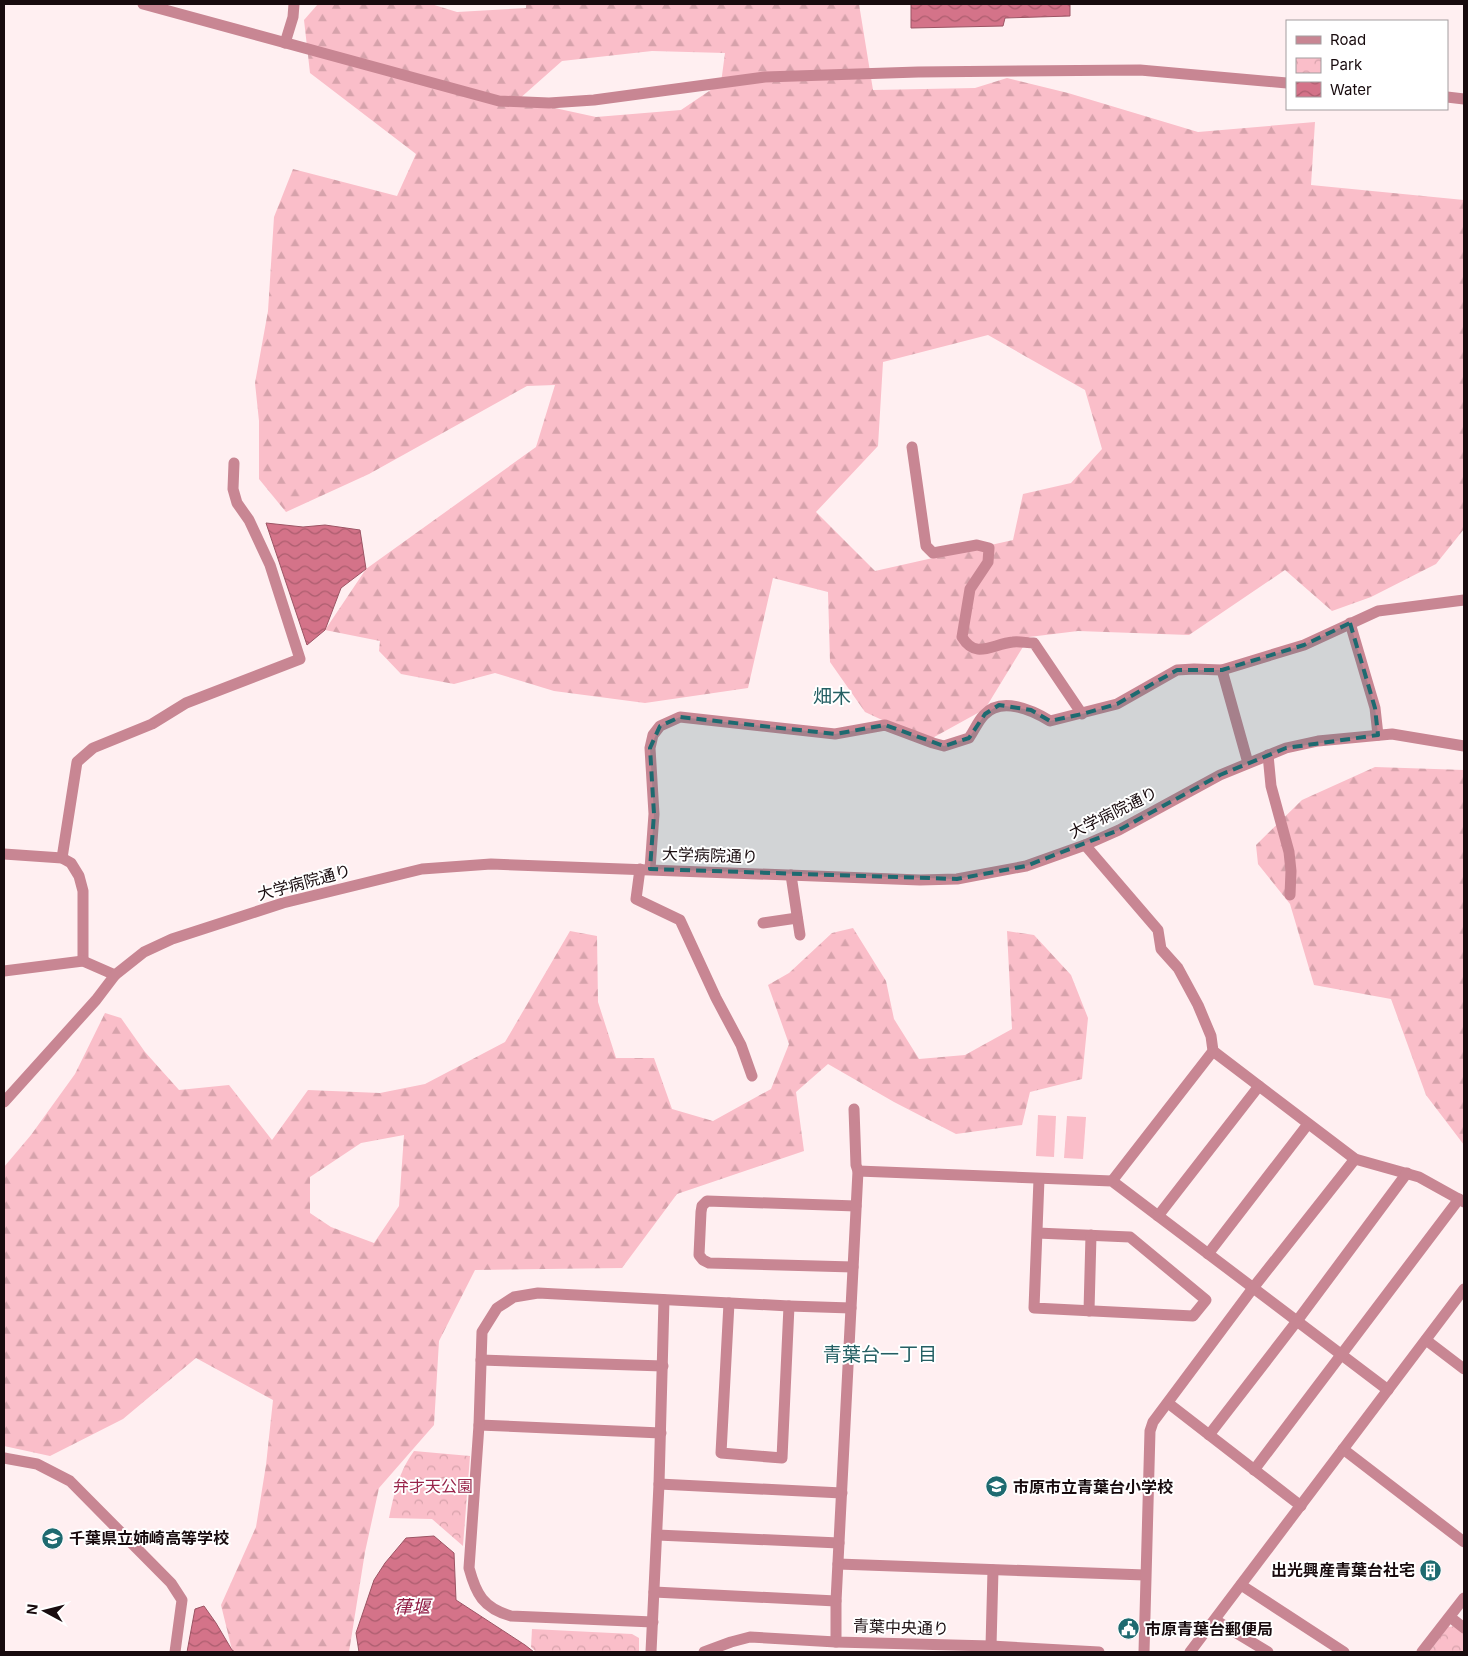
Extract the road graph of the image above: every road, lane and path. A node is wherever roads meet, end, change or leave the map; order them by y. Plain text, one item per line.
1 (143, 4) edge
2 (294, 4) edge
3 (285, 43) junction
4 (1286, 83) edge
5 (1448, 97) edge
6 (1464, 99) edge
7 (912, 448) dead end
8 (234, 463) dead end
9 (1464, 600) edge
10 (1350, 623) junction
11 (1222, 670) junction
12 (1082, 714) junction
13 (1378, 735) junction
14 (1464, 746) edge
15 (1268, 755) junction
16 (1248, 763) junction
17 (1086, 845) junction
18 (4, 854) edge
19 (62, 858) junction
20 (645, 869) junction
21 (791, 875) junction
22 (1290, 895) dead end
23 (797, 918) junction
24 (763, 923) dead end
25 (800, 935) dead end
26 (83, 961) junction
27 (4, 971) edge
28 (115, 975) junction
29 (1212, 1051) junction
30 (752, 1076) dead end
31 (1259, 1086) junction
32 (4, 1102) edge
33 (854, 1109) dead end
34 (1308, 1124) junction
35 (1355, 1158) junction
36 (858, 1172) junction
37 (1407, 1173) junction
38 (1039, 1178) junction
39 (1112, 1182) junction
40 (1462, 1200) edge
41 (856, 1206) junction
42 (1158, 1216) junction
43 (1037, 1234) junction
44 (1091, 1235) junction
45 (1208, 1254) junction
46 (853, 1267) junction
47 (1253, 1288) junction
48 (1464, 1289) edge
49 (664, 1300) junction
50 (729, 1304) junction
51 (789, 1306) junction
52 (851, 1308) junction
53 (1089, 1311) junction
54 (1297, 1321) junction
55 (1426, 1340) junction
56 (1341, 1355) junction
57 (481, 1360) junction
58 (663, 1366) junction
59 (1464, 1369) edge
60 (1388, 1390) junction
61 (1168, 1403) junction
62 (479, 1426) junction
63 (661, 1432) junction
64 (1209, 1435) junction
65 (1343, 1449) junction
66 (4, 1458) edge
67 (1254, 1470) junction
68 (659, 1484) junction
69 (842, 1493) junction
70 (1301, 1506) junction
71 (657, 1535) junction
72 (1464, 1542) edge
73 (839, 1543) junction
74 (838, 1564) junction
75 (993, 1570) junction
76 (1146, 1575) junction
77 (1241, 1585) junction
78 (654, 1592) junction
79 (1464, 1598) edge
80 (836, 1601) junction
81 (1450, 1617) junction
82 (1215, 1620) junction
83 (653, 1622) junction
84 (1464, 1628) edge
85 (836, 1642) junction
86 (991, 1646) junction
87 (903, 1648) edge
88 (1062, 1651) edge
89 (1340, 1651) edge
90 (175, 1652) edge
91 (651, 1652) edge
92 (704, 1652) edge
93 (1099, 1652) edge
94 (1144, 1652) edge
95 (1190, 1652) edge
96 (1268, 1652) edge
97 (1422, 1652) edge

1 - 3 street
2 - 3 street
3 - 4 street
5 - 6 street
7 - 12 street
8 - 19 street
9 - 10 street
10 - 11 street
10 - 13 street
11 - 12 street
11 - 16 street
12 - 20 street
13 - 14 street, 大学病院通り
13 - 15 street, 大学病院通り
15 - 16 street, 大学病院通り
15 - 22 street
16 - 17 street, 大学病院通り
17 - 21 street, 大学病院通り
17 - 29 street
18 - 19 street
19 - 26 street
20 - 21 street, 大学病院通り
20 - 28 street, 大学病院通り
20 - 30 street
21 - 23 street
23 - 24 street
23 - 25 street
26 - 27 street
26 - 28 street
28 - 32 street, 大学病院通り
29 - 31 street
29 - 39 street
31 - 34 street
31 - 42 street
33 - 36 street
34 - 35 street
34 - 45 street
35 - 37 street
35 - 47 street
36 - 38 street
36 - 41 street
37 - 40 street
37 - 54 street
38 - 39 street
38 - 43 street
39 - 42 street
40 - 56 street
41 - 46 street
41 - 46 street
42 - 45 street
43 - 44 street
43 - 53 street
44 - 53 street
44 - 53 street
45 - 47 street
46 - 52 street
47 - 54 street
47 - 61 street
48 - 55 street
49 - 50 street
49 - 57 street
49 - 58 street
50 - 51 street
50 - 51 street
51 - 52 street
52 - 69 street
54 - 56 street
54 - 64 street
55 - 59 street
55 - 60 street
56 - 60 street
56 - 67 street
57 - 58 street
57 - 62 street
58 - 63 street
60 - 65 street
61 - 64 street
61 - 76 street
62 - 63 street
62 - 83 street
63 - 68 street
64 - 67 street
65 - 70 street
65 - 72 street
66 - 90 street
67 - 70 street
68 - 69 street
68 - 71 street
69 - 73 street
70 - 77 street
71 - 73 street
71 - 78 street
73 - 74 street
74 - 75 street
74 - 80 street
75 - 76 street
75 - 86 street
76 - 94 street
77 - 82 street
77 - 89 street
78 - 80 street
78 - 83 street
79 - 81 street
80 - 85 street
81 - 84 street
81 - 97 street
82 - 95 street
82 - 96 street
83 - 91 street
85 - 87 street, 青葉中央通り
85 - 92 street, 青葉中央通り
86 - 87 street, 青葉中央通り
86 - 88 street, 青葉中央通り
88 - 93 street, 青葉中央通り

